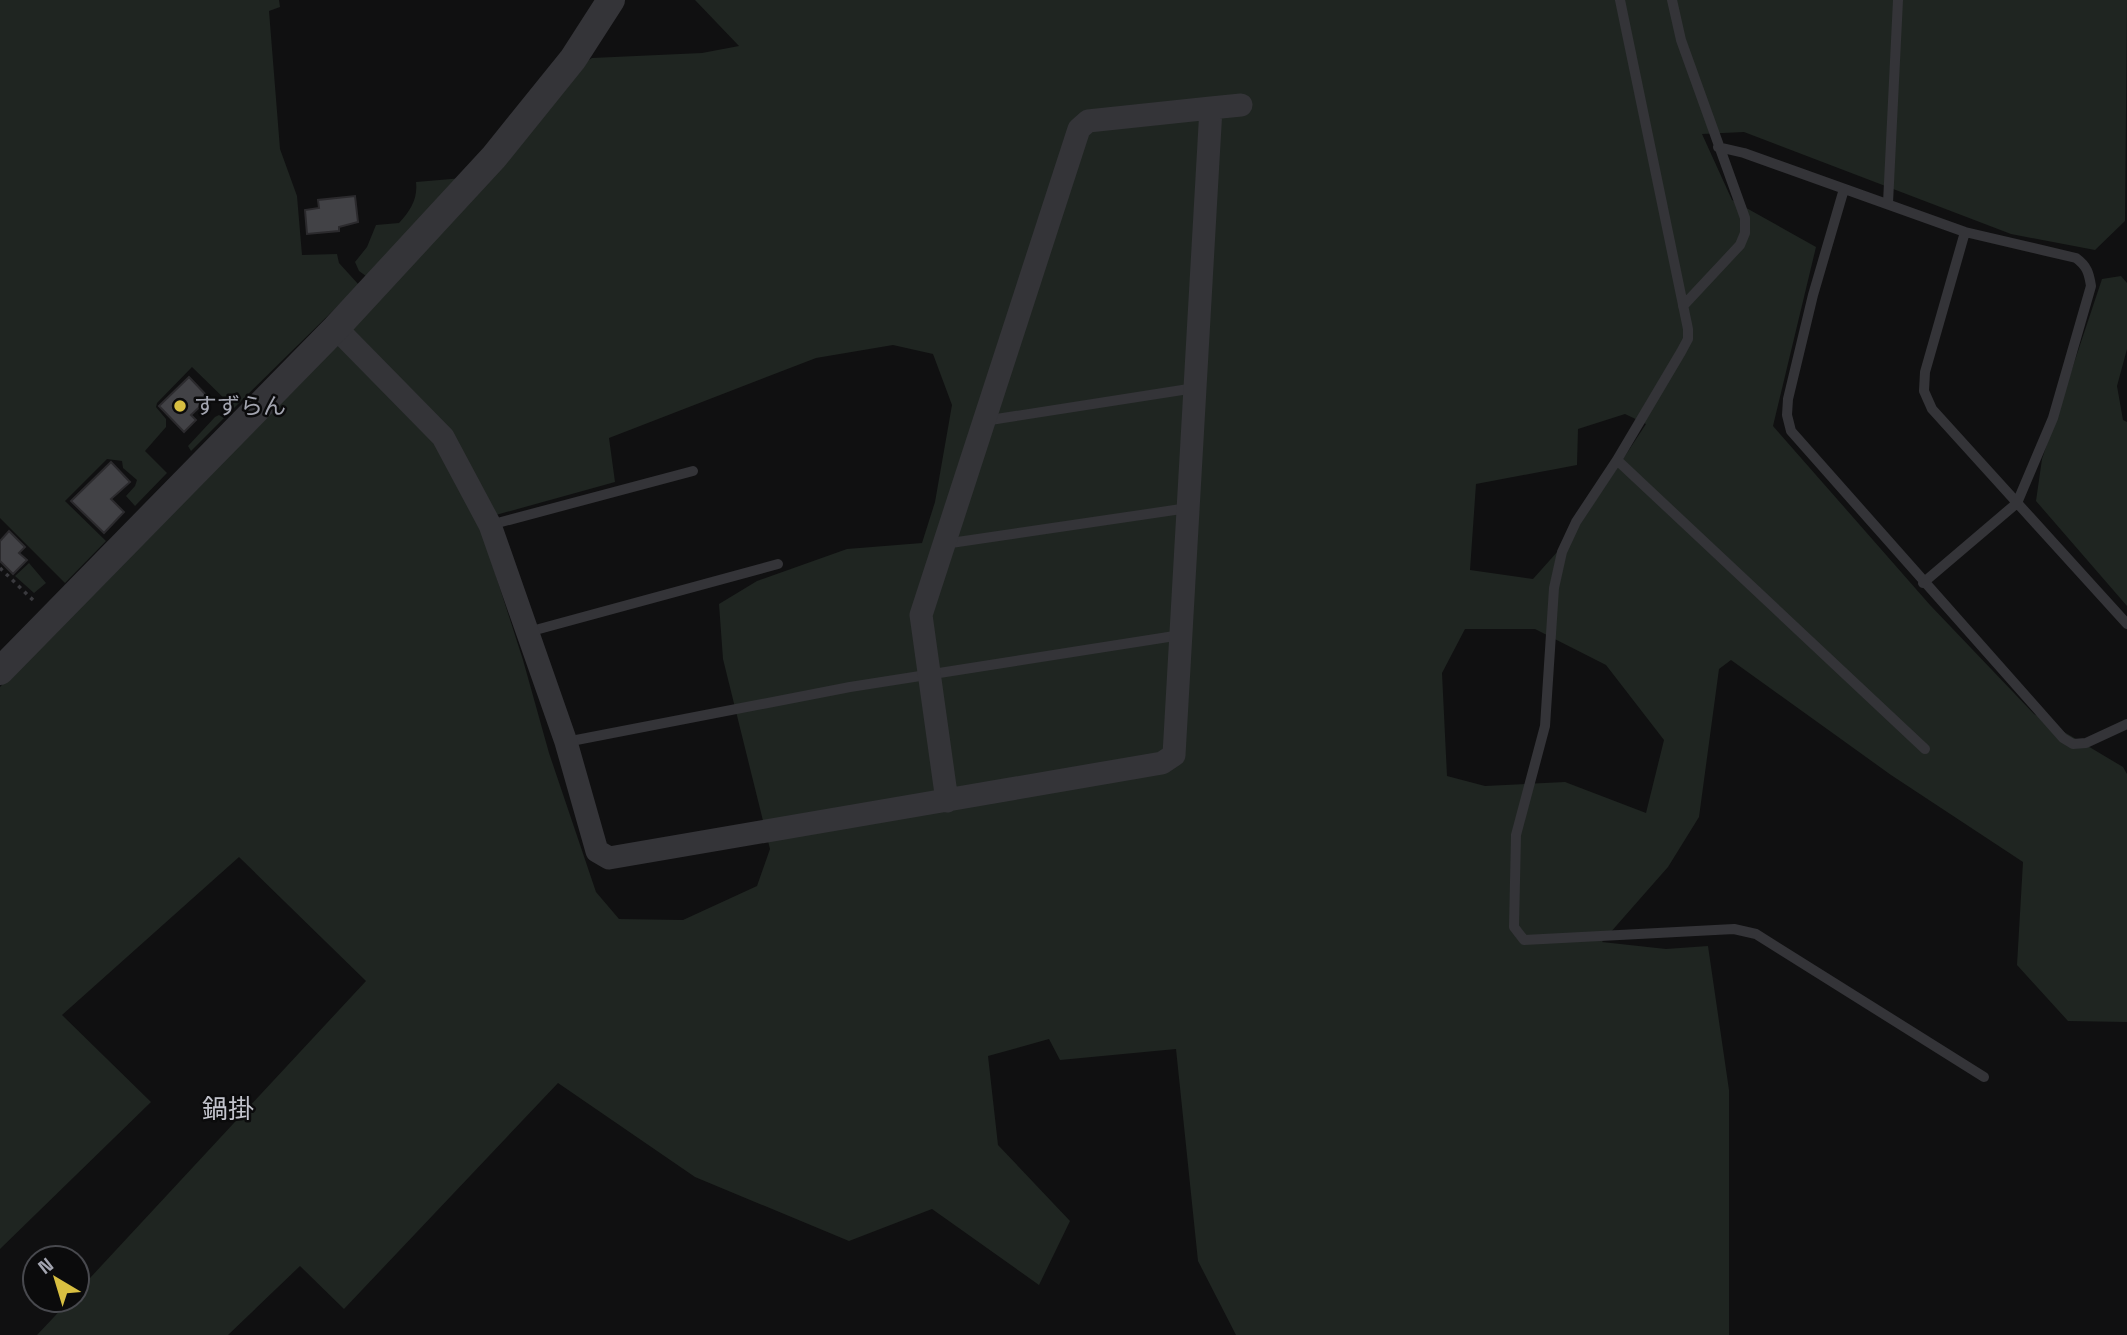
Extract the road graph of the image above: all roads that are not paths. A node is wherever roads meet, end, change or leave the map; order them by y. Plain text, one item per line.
1 (611, 0) edge
2 (1620, 0) edge
3 (1672, 0) edge
4 (1898, 0) edge
5 (1241, 105) dead end
6 (1211, 108) junction
7 (1718, 147) junction
8 (1844, 189) junction
9 (1888, 203) junction
10 (1965, 232) junction
11 (1683, 306) junction
12 (336, 328) junction
13 (1195, 388) junction
14 (984, 421) junction
15 (1617, 460) junction
16 (693, 471) dead end
17 (2017, 503) junction
18 (1188, 508) junction
19 (490, 525) junction
20 (944, 544) junction
21 (778, 564) dead end
22 (1923, 583) junction
23 (2127, 624) edge
24 (528, 632) junction
25 (1181, 635) junction
26 (0, 671) edge
27 (928, 676) junction
28 (2127, 724) edge
29 (566, 742) junction
30 (1925, 749) dead end
31 (947, 801) junction
32 (1984, 1077) dead end

1 - 12 street
2 - 11 lane
3 - 7 lane
4 - 9 lane
5 - 6 street
6 - 13 street
6 - 14 street
7 - 8 lane
7 - 11 lane
8 - 9 lane
8 - 22 lane
9 - 10 lane
10 - 17 lane
10 - 17 lane
11 - 15 lane
12 - 19 street
12 - 26 street
13 - 14 lane
13 - 18 street
14 - 20 street
15 - 30 lane
15 - 32 lane
16 - 19 lane
17 - 22 lane
17 - 23 lane
18 - 20 lane
18 - 25 street
19 - 24 street
20 - 27 street
21 - 24 lane
22 - 28 lane
24 - 29 street
25 - 27 lane
25 - 31 street
27 - 29 lane
27 - 31 street
29 - 31 street

